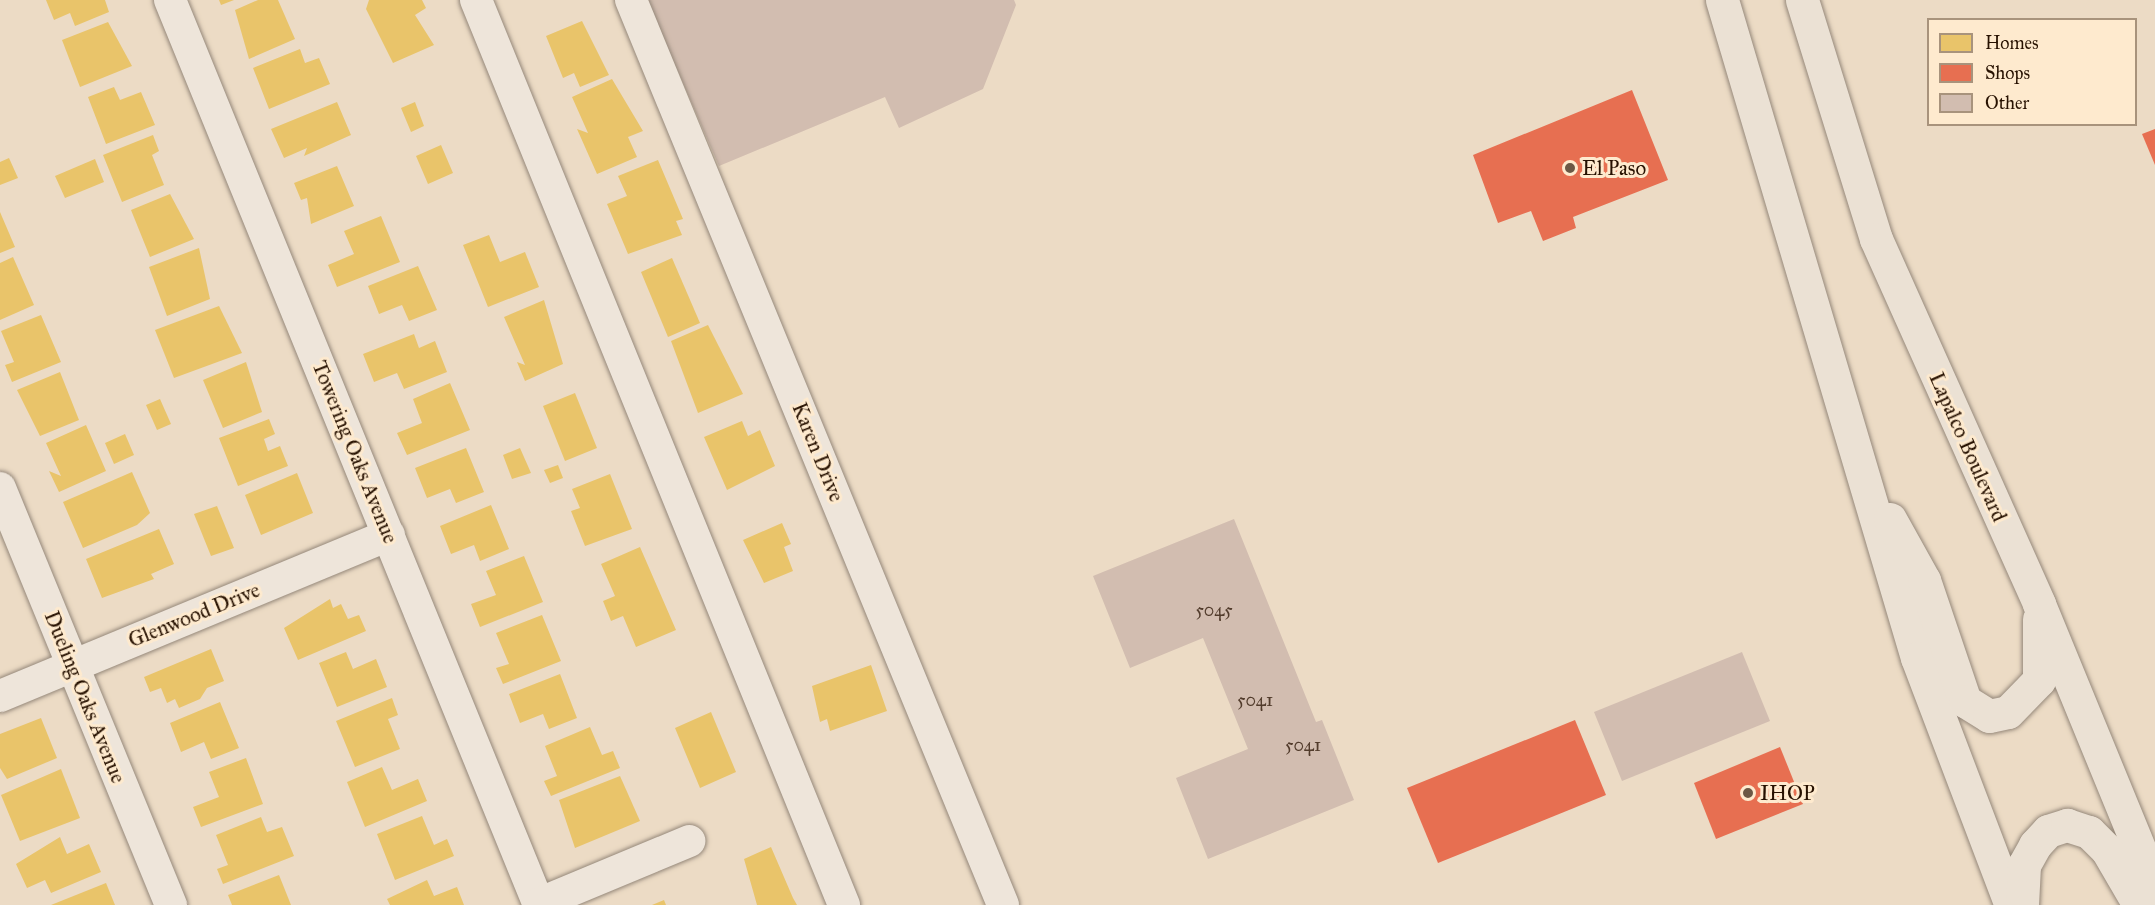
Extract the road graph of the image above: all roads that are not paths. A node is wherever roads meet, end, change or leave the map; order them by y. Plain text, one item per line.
1 (170, 0) edge
2 (476, 0) edge
3 (631, 0) edge
4 (1722, 0) edge
5 (1802, 0) edge
6 (1858, 462) junction
7 (0, 488) edge
8 (389, 535) junction
9 (2039, 604) junction
10 (72, 666) junction
11 (0, 696) edge
12 (689, 842) dead end
13 (2155, 888) edge
14 (539, 904) edge
15 (171, 905) edge
16 (844, 905) edge
17 (1003, 905) edge
18 (2011, 905) edge
19 (2022, 905) edge
20 (2139, 905) edge

1 - 8 street, Towering Oaks Avenue
2 - 16 street
3 - 17 street, Karen Drive
4 - 6 main road
5 - 9 main road, Lapalco Boulevard
6 - 9 main road
6 - 18 main road
7 - 10 street, Dueling Oaks Avenue
8 - 10 street, Glenwood Drive
8 - 14 street, Towering Oaks Avenue
9 - 13 main road, Lapalco Boulevard
10 - 11 street, Glenwood Drive
10 - 15 street, Dueling Oaks Avenue
12 - 14 street
19 - 20 main road

